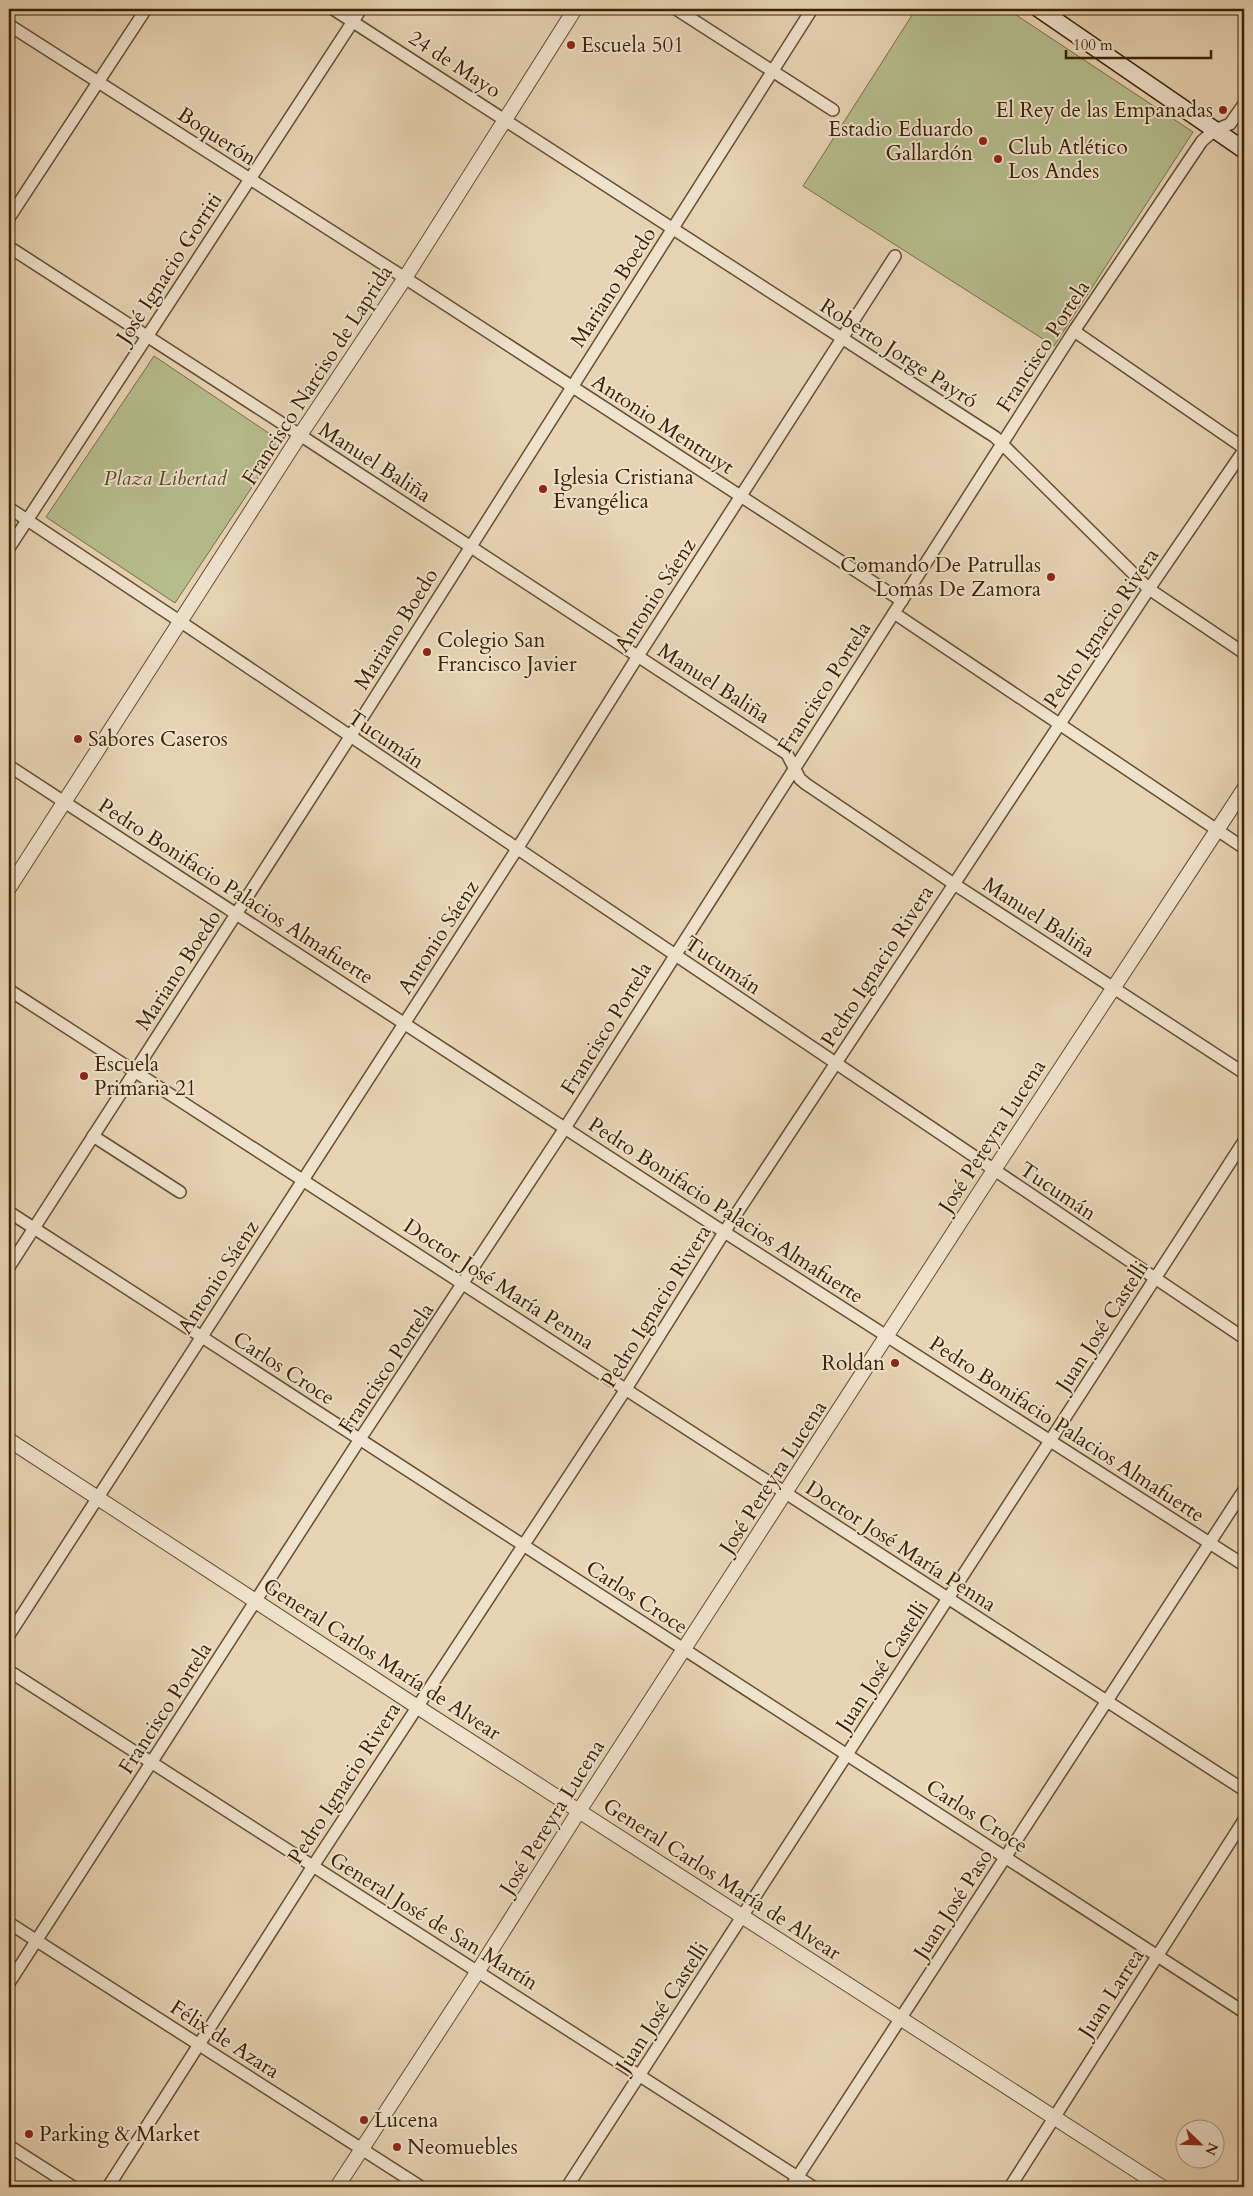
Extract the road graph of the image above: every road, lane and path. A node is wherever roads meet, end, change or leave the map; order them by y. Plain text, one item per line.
1 (146, 9) edge
2 (333, 9) edge
3 (361, 9) edge
4 (575, 9) edge
5 (676, 9) edge
6 (812, 9) edge
7 (1049, 12) edge
8 (353, 22) junction
9 (9, 25) edge
10 (772, 71) junction
11 (98, 82) junction
12 (1244, 104) edge
13 (834, 110) dead end
14 (506, 119) junction
15 (1215, 130) junction
16 (1244, 150) edge
17 (249, 179) junction
18 (9, 218) edge
19 (672, 229) junction
20 (9, 247) edge
21 (895, 256) dead end
22 (405, 278) junction
23 (1074, 331) junction
24 (146, 336) junction
25 (842, 338) junction
26 (571, 386) junction
27 (300, 435) junction
28 (1002, 444) junction
29 (1244, 449) edge
30 (741, 498) junction
31 (9, 508) edge
32 (27, 520) junction
33 (470, 547) junction
34 (9, 548) edge
35 (1149, 589) junction
36 (902, 601) junction
37 (894, 613) junction
38 (181, 622) junction
39 (1244, 653) edge
40 (638, 656) junction
41 (1060, 723) junction
42 (350, 737) junction
43 (9, 766) edge
44 (794, 770) junction
45 (1244, 789) edge
46 (64, 802) junction
47 (1217, 830) junction
48 (1244, 848) edge
49 (517, 849) junction
50 (10, 882) edge
51 (954, 884) junction
52 (236, 914) junction
53 (674, 956) junction
54 (1115, 987) junction
55 (9, 990) edge
56 (405, 1023) junction
57 (835, 1063) junction
58 (135, 1071) junction
59 (1244, 1073) edge
60 (565, 1128) junction
61 (93, 1136) junction
62 (1244, 1141) edge
63 (994, 1170) junction
64 (303, 1180) junction
65 (180, 1192) dead end
66 (9, 1212) edge
67 (34, 1228) junction
68 (725, 1231) junction
69 (9, 1267) edge
70 (1156, 1278) junction
71 (465, 1283) junction
72 (201, 1336) junction
73 (887, 1336) junction
74 (1244, 1338) edge
75 (626, 1389) junction
76 (9, 1440) edge
77 (360, 1440) junction
78 (1051, 1440) junction
79 (1244, 1490) edge
80 (786, 1494) junction
81 (98, 1498) junction
82 (1210, 1542) junction
83 (522, 1544) junction
84 (1244, 1565) edge
85 (948, 1599) junction
86 (257, 1601) junction
87 (9, 1635) edge
88 (683, 1650) junction
89 (9, 1671) edge
90 (1107, 1702) junction
91 (416, 1706) junction
92 (847, 1755) junction
93 (152, 1761) junction
94 (1244, 1790) edge
95 (579, 1811) junction
96 (1244, 1820) edge
97 (1006, 1857) junction
98 (312, 1866) junction
99 (742, 1916) junction
100 (9, 1922) edge
101 (36, 1940) junction
102 (1158, 1955) junction
103 (478, 1971) junction
104 (9, 1983) edge
105 (1244, 2012) edge
106 (901, 2019) junction
107 (199, 2045) junction
108 (640, 2076) junction
109 (1054, 2117) junction
110 (9, 2146) edge
111 (362, 2149) junction
112 (795, 2182) edge
113 (73, 2187) edge
114 (108, 2187) edge
115 (337, 2187) edge
116 (421, 2187) edge
117 (567, 2187) edge
118 (813, 2187) edge
119 (1010, 2187) edge
120 (1162, 2187) edge

1 - 11 street
2 - 8 street, 24 de Mayo
3 - 8 street, José Ignacio Gorriti
4 - 14 street, Francisco Narciso de Laprida
5 - 10 street
6 - 10 street, Mariano Boedo
7 - 15 main road
8 - 14 street, 24 de Mayo
8 - 17 street, José Ignacio Gorriti
9 - 11 street, Boquerón
10 - 13 street
10 - 19 street, Mariano Boedo
11 - 17 street, Boquerón
11 - 18 street
12 - 15 street, Francisco Portela
14 - 19 street, Roberto Jorge Payró
14 - 22 street, Francisco Narciso de Laprida
15 - 16 main road
15 - 23 street, Francisco Portela
17 - 22 street, Boquerón
17 - 24 street, José Ignacio Gorriti
19 - 25 street, Roberto Jorge Payró
19 - 26 street, Mariano Boedo
20 - 24 street, Manuel Baliña
21 - 25 street, Antonio Sáenz
22 - 26 street, Antonio Mentruyt
22 - 27 street, Francisco Narciso de Laprida
23 - 28 street, Francisco Portela
23 - 29 street
24 - 27 street, Manuel Baliña
24 - 32 street, José Ignacio Gorriti
25 - 28 street, Roberto Jorge Payró
25 - 30 street, Antonio Sáenz
26 - 30 street, Antonio Mentruyt
26 - 33 street, Mariano Boedo
27 - 33 street, Manuel Baliña
27 - 38 street, Francisco Narciso de Laprida
28 - 35 street, Roberto Jorge Payró
28 - 36 street, Francisco Portela
29 - 35 street, Pedro Ignacio Rivera
30 - 36 street, Antonio Mentruyt
30 - 40 street, Antonio Sáenz
31 - 32 street, Tucumán
32 - 34 street, José Ignacio Gorriti
32 - 38 street, Tucumán
33 - 40 street, Manuel Baliña
33 - 42 street, Mariano Boedo
35 - 39 street, Roberto Jorge Payró
35 - 41 street, Pedro Ignacio Rivera
36 - 37 street, Francisco Portela
37 - 41 street
37 - 44 street, Francisco Portela
38 - 42 street, Tucumán
38 - 46 street, Francisco Narciso de Laprida
40 - 44 street, Manuel Baliña
40 - 49 street, Antonio Sáenz
41 - 47 street
41 - 51 street, Pedro Ignacio Rivera
42 - 49 street, Tucumán
42 - 52 street, Mariano Boedo
43 - 46 street, Pedro Bonifacio Palacios Almafuerte
44 - 51 street, Manuel Baliña
44 - 53 street, Francisco Portela
45 - 47 street, José Pereyra Lucena
46 - 50 street, Francisco Narciso de Laprida
46 - 52 street, Pedro Bonifacio Palacios Almafuerte
47 - 48 street
47 - 54 street, José Pereyra Lucena
49 - 53 street, Tucumán
49 - 56 street, Antonio Sáenz
51 - 54 street, Manuel Baliña
51 - 57 street, Pedro Ignacio Rivera
52 - 56 street, Pedro Bonifacio Palacios Almafuerte
52 - 58 street, Mariano Boedo
53 - 57 street, Tucumán
53 - 60 street, Francisco Portela
54 - 59 street, Manuel Baliña
54 - 63 street, José Pereyra Lucena
55 - 58 street, Doctor José María Penna
56 - 60 street, Pedro Bonifacio Palacios Almafuerte
56 - 64 street, Antonio Sáenz
57 - 63 street, Tucumán
57 - 68 street, Pedro Ignacio Rivera
58 - 61 street, Mariano Boedo
58 - 64 street, Doctor José María Penna
60 - 68 street, Pedro Bonifacio Palacios Almafuerte
60 - 71 street, Francisco Portela
61 - 65 street
61 - 67 street, Mariano Boedo
62 - 70 street, Juan José Castelli
63 - 70 street, Tucumán
63 - 73 street, José Pereyra Lucena
64 - 71 street, Doctor José María Penna
64 - 72 street, Antonio Sáenz
66 - 67 street, Carlos Croce
67 - 69 street, Mariano Boedo
67 - 72 street, Carlos Croce
68 - 73 street, Pedro Bonifacio Palacios Almafuerte
68 - 75 street, Pedro Ignacio Rivera
70 - 74 street, Tucumán
70 - 78 street, Juan José Castelli
71 - 75 street, Doctor José María Penna
71 - 77 street, Francisco Portela
72 - 77 street, Carlos Croce
72 - 81 street, Antonio Sáenz
73 - 78 street, Pedro Bonifacio Palacios Almafuerte
73 - 80 street, José Pereyra Lucena
75 - 80 street, Doctor José María Penna
75 - 83 street, Pedro Ignacio Rivera
76 - 81 street, General Carlos María de Alvear
77 - 83 street, Carlos Croce
77 - 86 street, Francisco Portela
78 - 82 street, Pedro Bonifacio Palacios Almafuerte
78 - 85 street, Juan José Castelli
79 - 82 street, Juan José Paso
80 - 85 street, Doctor José María Penna
80 - 88 street, José Pereyra Lucena
81 - 86 street, General Carlos María de Alvear
81 - 87 street, Antonio Sáenz
82 - 84 street, Pedro Bonifacio Palacios Almafuerte
82 - 90 street, Juan José Paso
83 - 88 street, Carlos Croce
83 - 91 street, Pedro Ignacio Rivera
85 - 90 street, Doctor José María Penna
85 - 92 street, Juan José Castelli
86 - 91 street, General Carlos María de Alvear
86 - 93 street, Francisco Portela
88 - 92 street, Carlos Croce
88 - 95 street, José Pereyra Lucena
89 - 93 street, General José de San Martín
90 - 94 street, Doctor José María Penna
90 - 97 street, Juan José Paso
91 - 95 street, General Carlos María de Alvear
91 - 98 street, Pedro Ignacio Rivera
92 - 97 street, Carlos Croce
92 - 99 street, Juan José Castelli
93 - 98 street, General José de San Martín
93 - 101 street, Francisco Portela
95 - 99 street, General Carlos María de Alvear
95 - 103 street, José Pereyra Lucena
96 - 102 street, Juan Larrea
97 - 102 street, Carlos Croce
97 - 106 street, Juan José Paso
98 - 103 street, General José de San Martín
98 - 107 street, Pedro Ignacio Rivera
99 - 106 street, General Carlos María de Alvear
99 - 108 street, Juan José Castelli
100 - 101 street, Félix de Azara
101 - 104 street, Francisco Portela
101 - 107 street, Félix de Azara
102 - 105 street, Carlos Croce
102 - 109 street, Juan Larrea
103 - 108 street, General José de San Martín
103 - 111 street, José Pereyra Lucena
106 - 109 street, General Carlos María de Alvear
106 - 112 street, Juan José Paso
107 - 111 street, Félix de Azara
107 - 114 street, Pedro Ignacio Rivera
108 - 112 street, General José de San Martín
108 - 117 street, Juan José Castelli
109 - 119 street, Juan Larrea
109 - 120 street, General Carlos María de Alvear
110 - 113 street
111 - 115 street, José Pereyra Lucena
111 - 116 street, Félix de Azara
112 - 118 street, General José de San Martín

